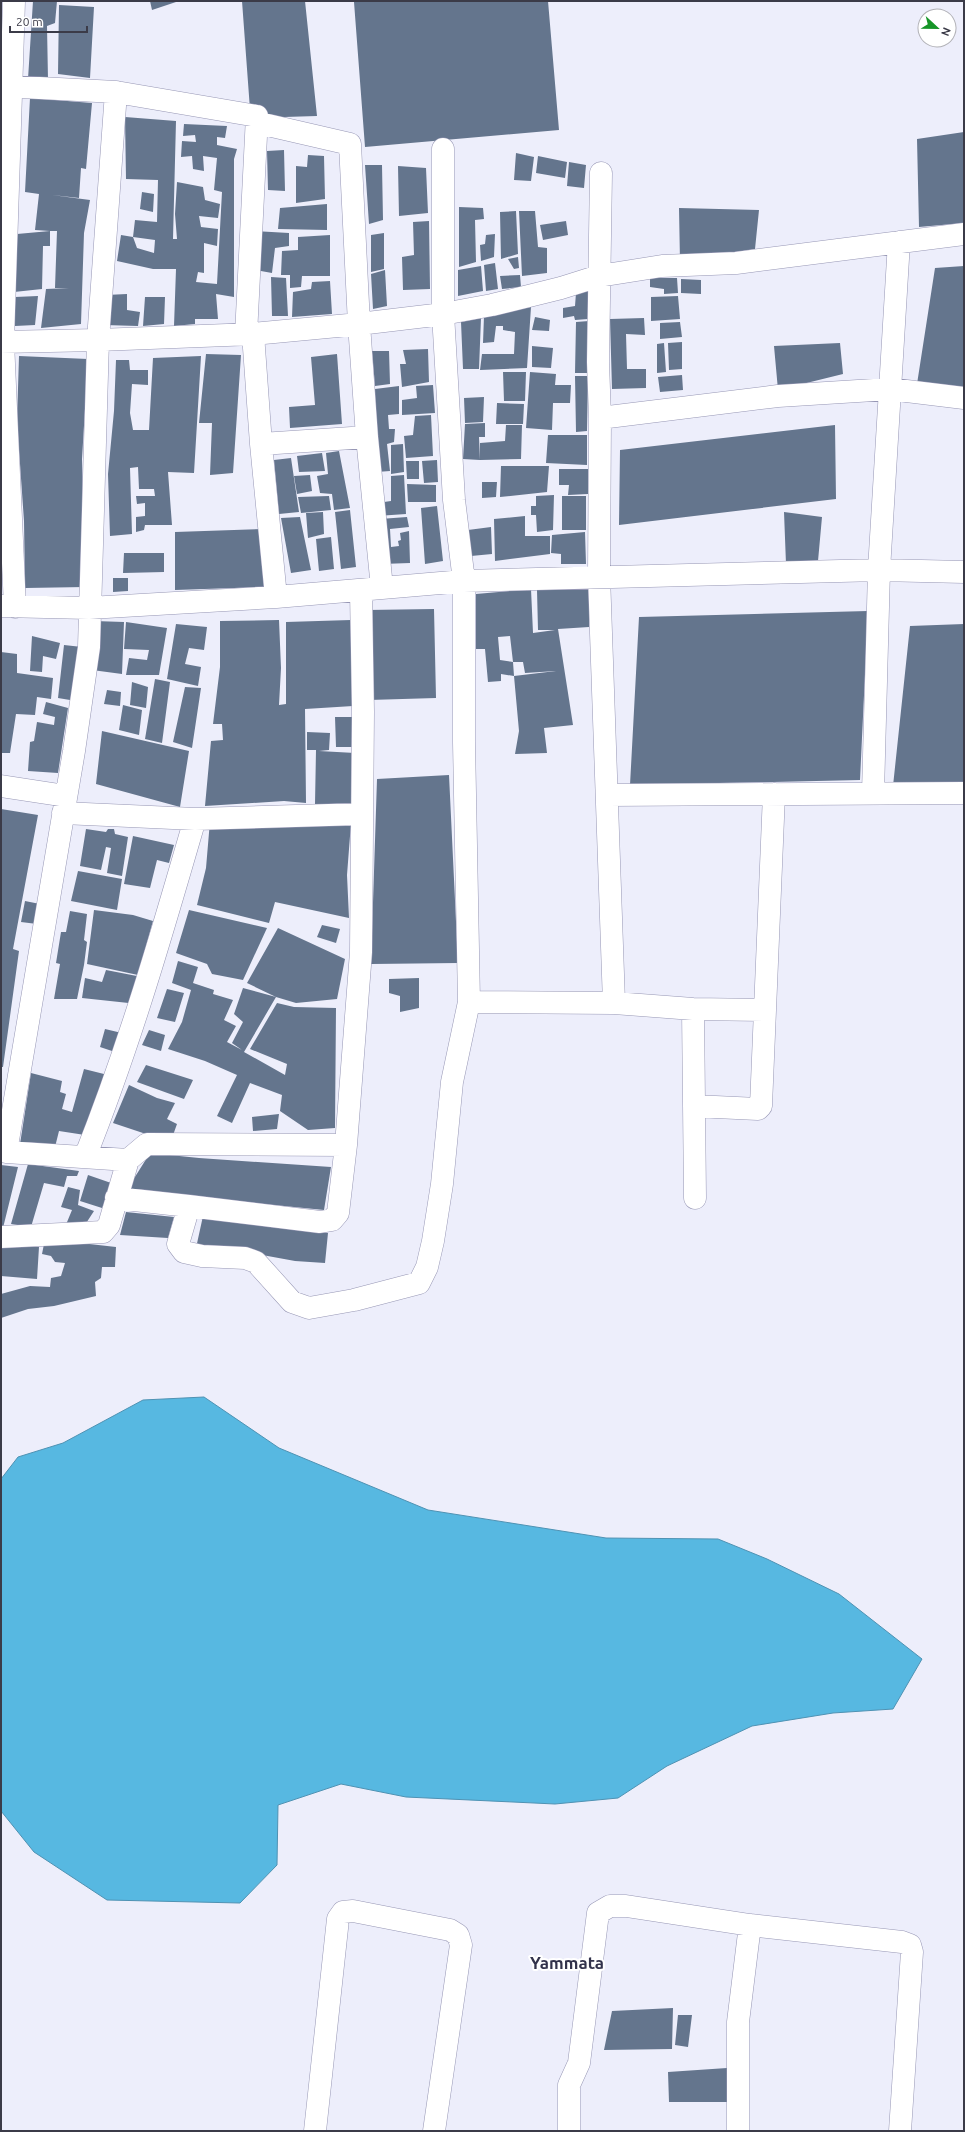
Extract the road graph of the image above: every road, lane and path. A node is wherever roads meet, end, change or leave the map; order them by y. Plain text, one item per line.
1 (14, 1) edge
2 (6, 86) edge
3 (116, 92) junction
4 (257, 116) junction
5 (443, 149) dead end
6 (600, 173) dead end
7 (964, 234) edge
8 (899, 242) junction
9 (599, 276) junction
10 (443, 314) junction
11 (359, 324) junction
12 (250, 334) junction
13 (98, 340) junction
14 (2, 342) edge
15 (890, 389) junction
16 (964, 398) edge
17 (600, 418) junction
18 (367, 437) junction
19 (261, 444) junction
20 (879, 570) junction
21 (964, 572) edge
22 (599, 576) junction
23 (464, 581) junction
24 (371, 589) junction
25 (276, 597) junction
26 (8, 606) edge
27 (89, 608) junction
28 (1, 786) edge
29 (873, 793) junction
30 (964, 793) edge
31 (774, 794) junction
32 (607, 795) junction
33 (64, 804) junction
34 (362, 814) junction
35 (195, 819) junction
36 (469, 1002) junction
37 (614, 1003) junction
38 (693, 1009) junction
39 (764, 1010) junction
40 (694, 1106) junction
41 (346, 1145) junction
42 (3, 1152) edge
43 (85, 1157) junction
44 (128, 1160) junction
45 (116, 1198) junction
46 (695, 1198) dead end
47 (189, 1206) junction
48 (1, 1237) edge
49 (750, 1925) junction
50 (315, 2131) edge
51 (434, 2131) edge
52 (569, 2131) edge
53 (738, 2131) edge
54 (900, 2131) edge

1 - 2 street
2 - 3 street
2 - 14 street
3 - 4 street
3 - 13 street
4 - 11 street
4 - 12 street
5 - 10 street
6 - 9 street
7 - 8 street
8 - 9 street
8 - 15 street
9 - 10 street
9 - 17 street
10 - 11 street
10 - 23 street
11 - 12 street
11 - 18 street
12 - 13 street
12 - 19 street
13 - 14 street
13 - 27 street
14 - 26 street
15 - 16 street
15 - 17 street
15 - 20 street
17 - 22 street
18 - 19 street
18 - 24 street
19 - 25 street
20 - 21 street
20 - 22 street
20 - 29 street
22 - 23 street
22 - 32 street
23 - 24 street
23 - 36 street
24 - 25 street
24 - 34 street
25 - 27 street
26 - 27 street
27 - 33 street
28 - 33 street
29 - 30 street
29 - 31 street
31 - 32 street
31 - 39 street
32 - 37 street
33 - 35 street
33 - 42 street
34 - 35 street
34 - 41 street
35 - 43 street
36 - 37 street
36 - 47 street
37 - 38 street
38 - 39 street
38 - 40 street
39 - 40 street
40 - 46 street
41 - 44 street
41 - 47 street
42 - 43 street
43 - 44 street
44 - 45 street
45 - 47 street
45 - 48 street
49 - 52 street
49 - 53 street
49 - 54 street
50 - 51 street

